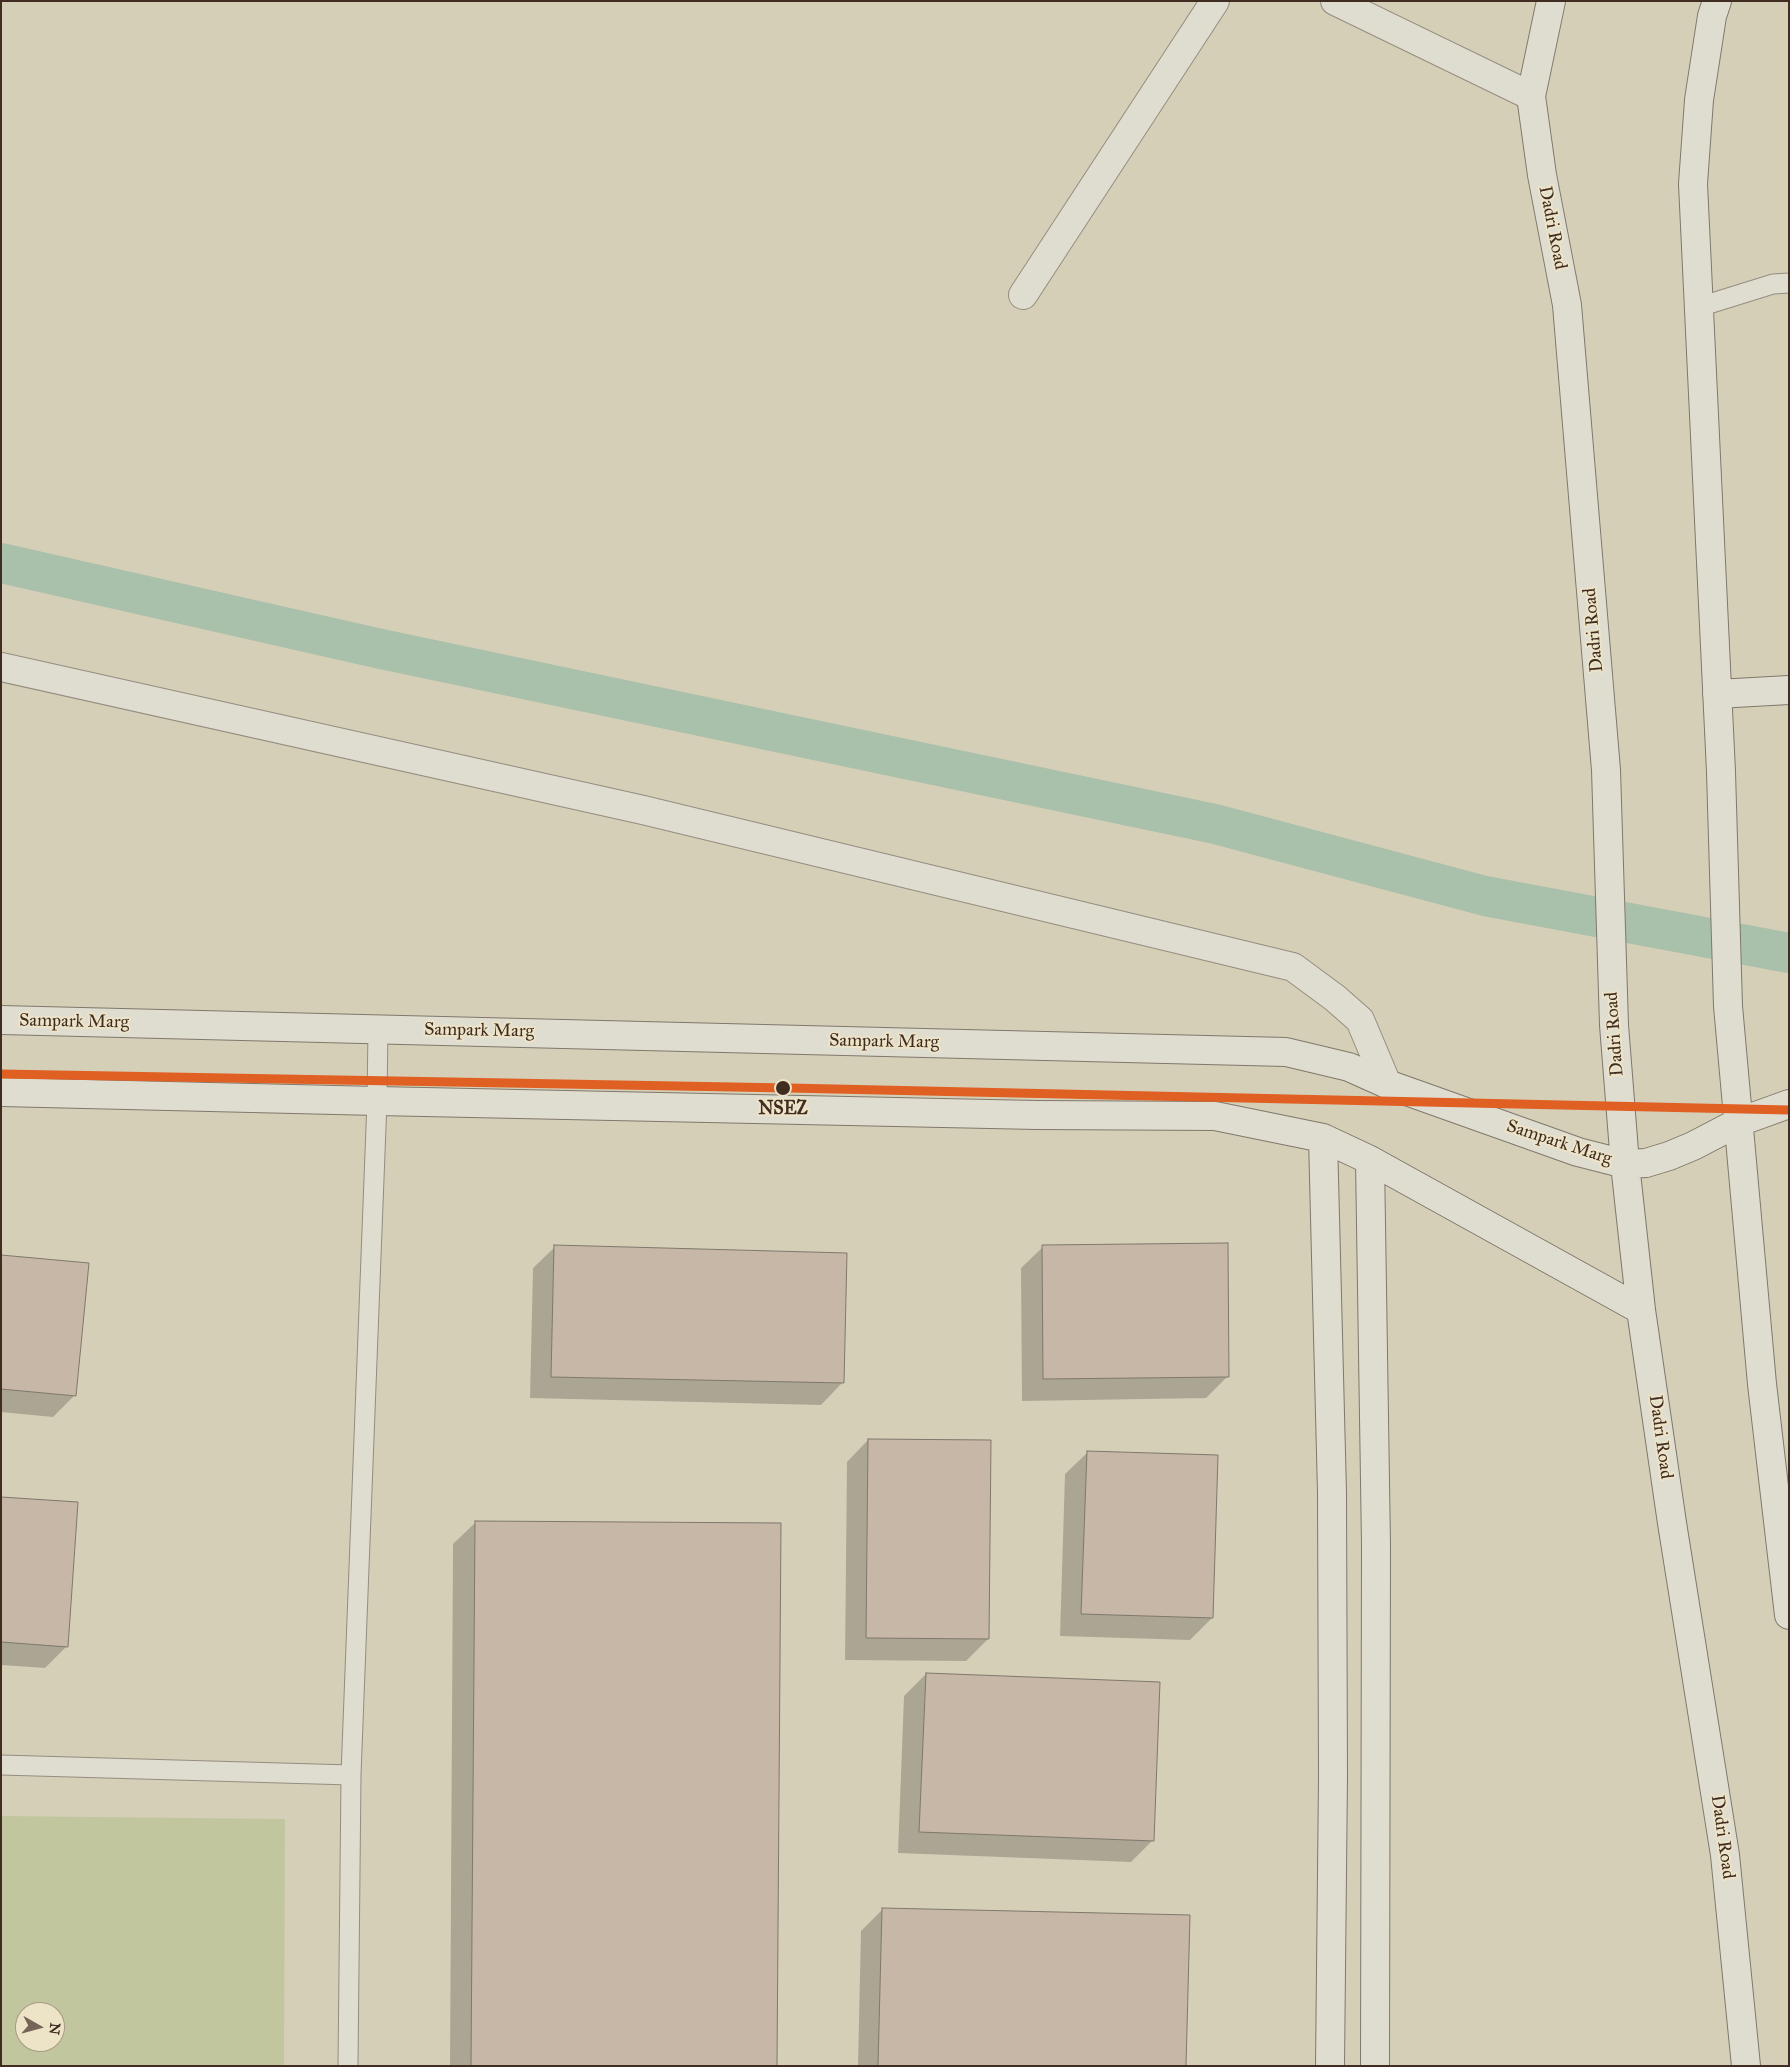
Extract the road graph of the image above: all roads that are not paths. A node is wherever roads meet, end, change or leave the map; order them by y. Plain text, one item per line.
1 (1215, 1) edge
2 (1335, 1) edge
3 (1551, 1) edge
4 (1717, 1) edge
5 (1531, 96) junction
6 (1789, 283) edge
7 (1023, 295) dead end
8 (1699, 307) junction
9 (1, 667) edge
10 (1789, 690) edge
11 (1717, 694) junction
12 (1, 1020) edge
13 (378, 1029) junction
14 (1387, 1084) junction
15 (1, 1092) edge
16 (377, 1102) junction
17 (1789, 1104) edge
18 (1739, 1122) junction
19 (1323, 1138) junction
20 (1370, 1160) junction
21 (1625, 1164) junction
22 (1641, 1310) junction
23 (1789, 1616) edge
24 (1, 1765) edge
25 (352, 1775) junction
26 (348, 2066) edge
27 (1330, 2066) edge
28 (1375, 2066) edge
29 (1746, 2066) edge

1 - 7 street
2 - 5 street
3 - 5 street, Dadri Road
4 - 8 street
5 - 21 street, Dadri Road
6 - 8 lane
8 - 11 street
9 - 14 street
10 - 11 street
11 - 18 street
12 - 13 street, Sampark Marg
13 - 14 street, Sampark Marg
13 - 16 lane
14 - 21 street, Sampark Marg
15 - 16 street
16 - 19 street
16 - 25 lane
17 - 18 street, Sampark Marg
18 - 21 street, Sampark Marg
18 - 23 street
19 - 20 street
19 - 27 street
20 - 22 street
20 - 28 street
21 - 22 street, Dadri Road
22 - 29 street, Dadri Road
24 - 25 lane
25 - 26 lane

